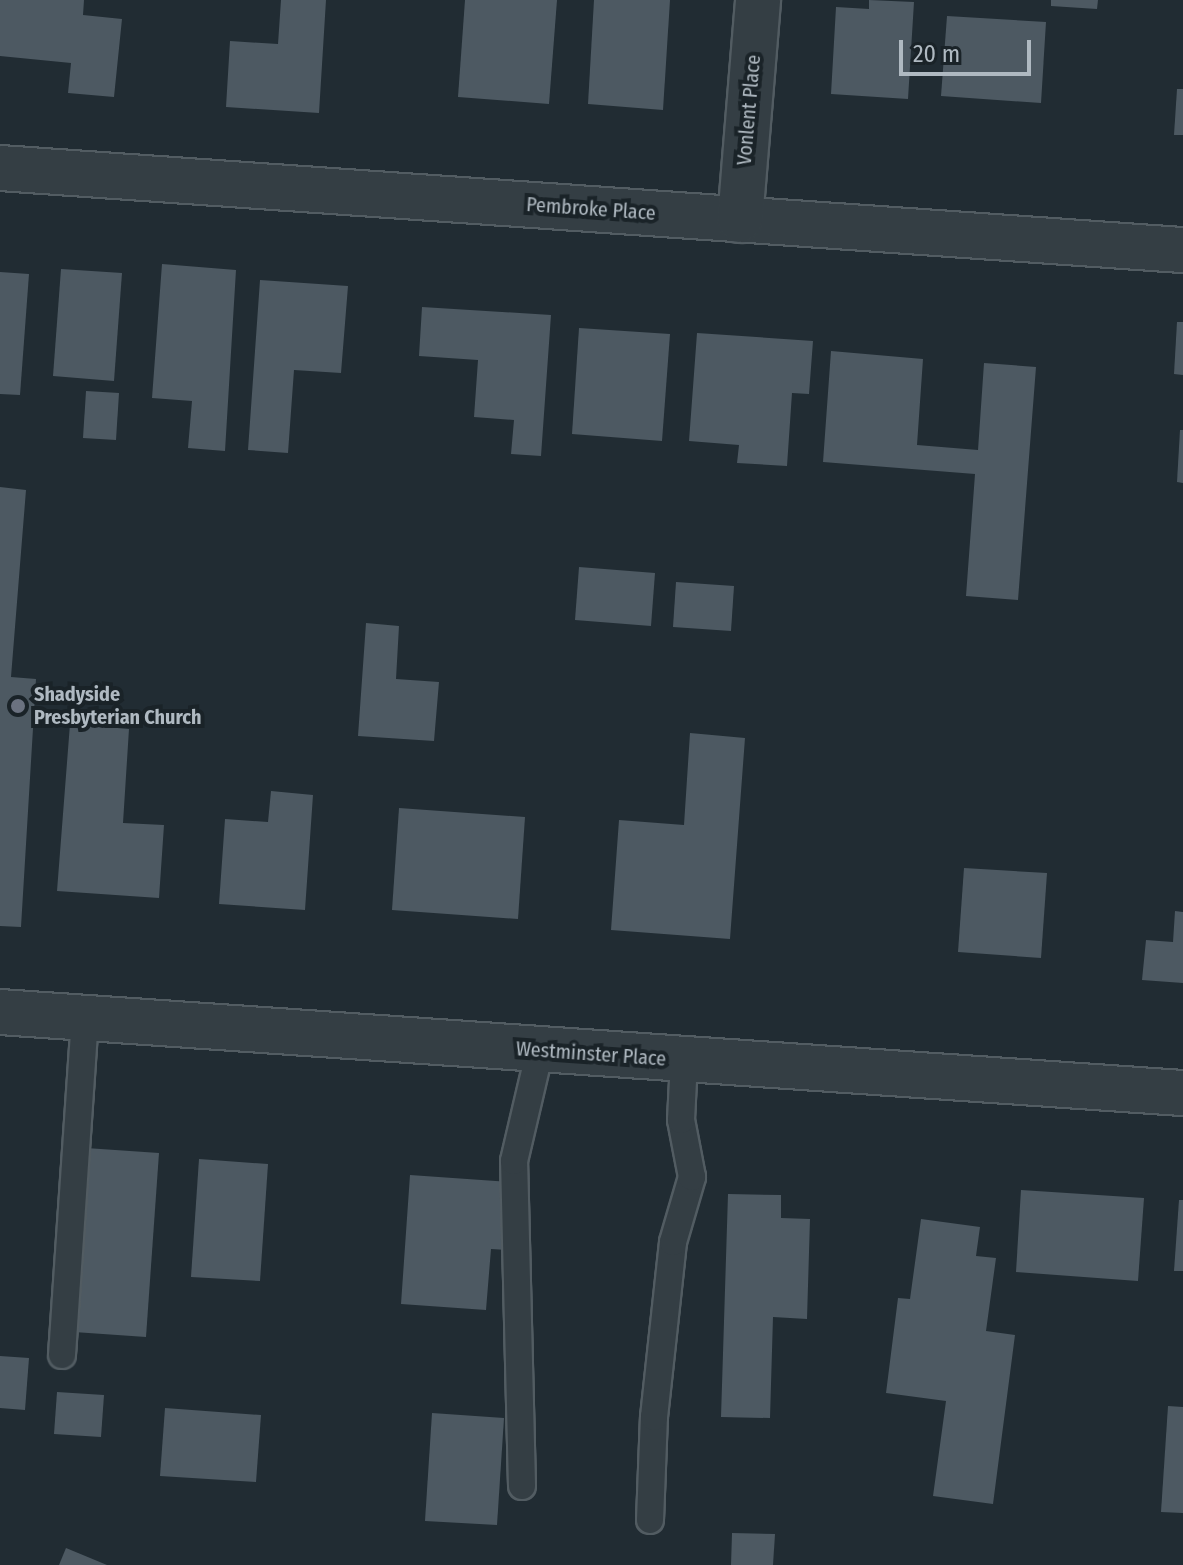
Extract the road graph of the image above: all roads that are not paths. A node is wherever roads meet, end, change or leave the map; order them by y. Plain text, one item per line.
1 (758, 0) edge
2 (0, 168) edge
3 (740, 220) junction
4 (1183, 250) edge
5 (0, 1012) edge
6 (85, 1018) junction
7 (540, 1050) junction
8 (684, 1060) junction
9 (1183, 1093) edge
10 (62, 1355) dead end
11 (522, 1486) dead end
12 (650, 1520) dead end

1 - 3 street, Vonlent Place
2 - 3 street, Pembroke Place
3 - 4 street, Pembroke Place
5 - 6 street, Westminster Place
6 - 7 street, Westminster Place
6 - 10 lane
7 - 8 street, Westminster Place
7 - 11 lane
8 - 9 street, Westminster Place
8 - 12 lane

